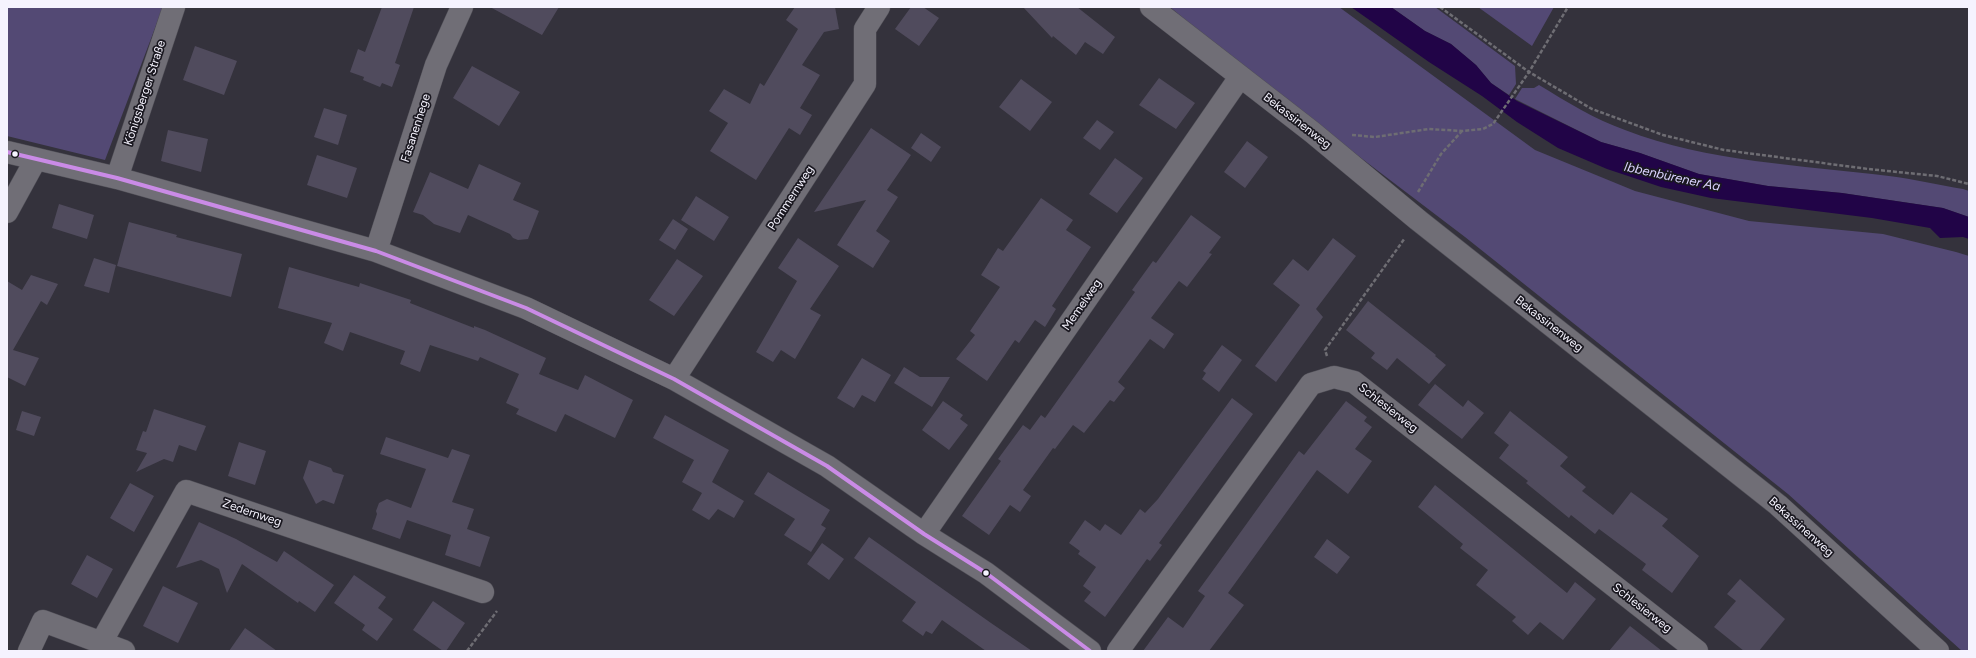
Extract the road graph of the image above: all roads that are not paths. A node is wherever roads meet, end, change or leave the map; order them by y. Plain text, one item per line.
1 (174, 7) edge
2 (462, 7) edge
3 (880, 7) edge
4 (1152, 7) edge
5 (1240, 77) junction
6 (7, 152) edge
7 (36, 159) junction
8 (117, 178) junction
9 (7, 212) edge
10 (376, 251) junction
11 (674, 379) junction
12 (924, 534) junction
13 (483, 592) road end
14 (101, 643) junction
15 (29, 651) edge
16 (124, 651) edge
17 (1090, 651) edge
18 (1118, 651) edge
19 (1697, 651) edge
20 (1938, 651) edge

1 - 8 street, Königsberger Straße
2 - 10 street, Fasanenhege
3 - 11 street, Pommernweg
4 - 5 street, Bekassinenweg
5 - 12 street, Memelweg
5 - 20 street, Bekassinenweg
6 - 7 street
7 - 8 street
7 - 9 street
8 - 10 street
10 - 11 street
11 - 12 street
12 - 17 street
13 - 14 street, Zedernweg
14 - 15 street
14 - 16 street
18 - 19 street, Schlesierweg

